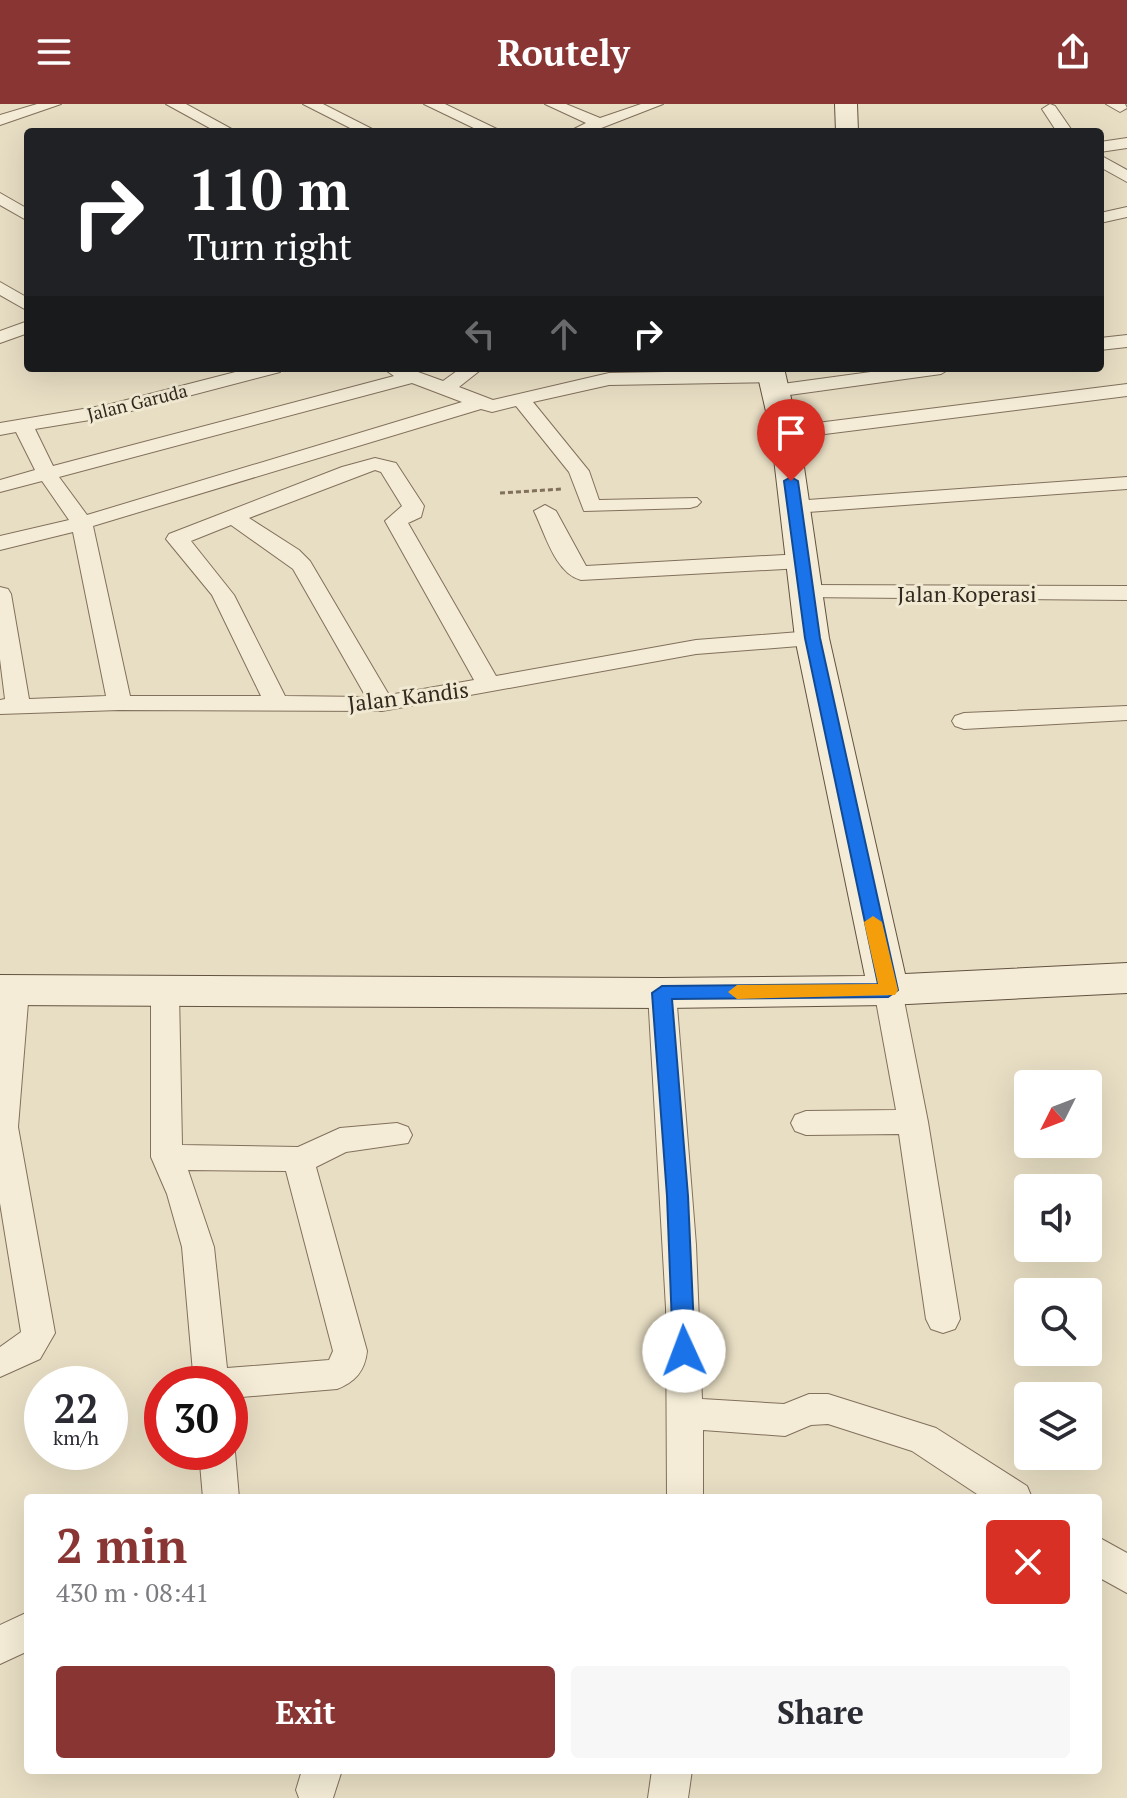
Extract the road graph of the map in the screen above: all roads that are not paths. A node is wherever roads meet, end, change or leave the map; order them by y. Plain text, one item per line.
1 (53, 104) edge
2 (174, 104) edge
3 (311, 104) edge
4 (432, 104) edge
5 (553, 104) edge
6 (655, 104) edge
7 (846, 104) edge
8 (1050, 109) dead end
9 (0, 120) edge
10 (600, 124) junction
11 (221, 128) edge
12 (359, 128) edge
13 (486, 128) edge
14 (588, 128) edge
15 (847, 128) edge
16 (1062, 128) edge
17 (1127, 143) edge
18 (1104, 146) edge
19 (1104, 164) edge
20 (1123, 181) edge
21 (0, 198) edge
22 (1127, 212) edge
23 (24, 213) edge
24 (1104, 217) edge
25 (0, 287) edge
26 (24, 303) edge
27 (24, 328) edge
28 (0, 337) edge
29 (1127, 341) edge
30 (1104, 344) edge
31 (258, 372) edge
32 (398, 372) edge
33 (468, 372) edge
34 (873, 372) edge
35 (413, 377) junction
36 (772, 378) edge
37 (445, 389) junction
38 (1127, 390) edge
39 (522, 401) junction
40 (479, 403) junction
41 (23, 426) junction
42 (0, 429) edge
43 (785, 433) junction
44 (47, 474) junction
45 (1127, 483) edge
46 (0, 486) edge
47 (157, 501) junction
48 (690, 502) dead end
49 (794, 507) junction
50 (545, 511) dead end
51 (233, 517) junction
52 (82, 523) junction
53 (177, 539) junction
54 (0, 543) edge
55 (804, 577) junction
56 (1127, 593) edge
57 (0, 594) edge
58 (812, 638) junction
59 (489, 685) junction
60 (119, 703) junction
61 (277, 704) junction
62 (382, 704) junction
63 (9, 706) edge
64 (1127, 713) edge
65 (964, 721) dead end
66 (1127, 978) edge
67 (8, 990) edge
68 (888, 990) junction
69 (165, 992) junction
70 (662, 993) junction
71 (913, 1122) junction
72 (806, 1123) dead end
73 (2, 1127) edge
74 (397, 1135) dead end
75 (167, 1157) junction
76 (298, 1159) junction
77 (943, 1319) dead end
78 (0, 1362) edge
79 (211, 1366) edge
80 (248, 1381) edge
81 (686, 1413) junction
82 (219, 1470) edge
83 (221, 1494) edge
84 (685, 1494) edge
85 (1008, 1494) edge
86 (1102, 1558) edge
87 (1127, 1575) edge
88 (24, 1633) edge
89 (0, 1645) edge

1 - 9 street
2 - 11 street
3 - 12 street
4 - 13 street
5 - 10 street
6 - 10 street
7 - 15 street
8 - 16 street
10 - 14 street
17 - 18 street
19 - 20 street
21 - 23 street
22 - 24 street
25 - 26 street
27 - 28 street
29 - 30 street
31 - 41 street, Jalan Garuda
32 - 35 street
33 - 37 street
34 - 36 street
35 - 37 street
35 - 44 street
36 - 39 street
36 - 43 street
37 - 40 street
38 - 43 street
39 - 40 street
39 - 48 street
40 - 47 street
41 - 42 street, Jalan Garuda
41 - 44 street
43 - 49 street
44 - 46 street
44 - 52 street
45 - 49 street
47 - 52 street
47 - 53 street
49 - 55 street
50 - 55 street, Jalan Koperasi
51 - 53 street
51 - 59 street
51 - 62 street
52 - 54 street
52 - 60 street
53 - 61 street
55 - 56 street, Jalan Koperasi
55 - 58 street
57 - 63 street
58 - 59 street, Jalan Kandis
58 - 68 street
59 - 62 street, Jalan Kandis
60 - 61 street, Jalan Kandis
60 - 63 street, Jalan Kandis
61 - 62 street, Jalan Kandis
64 - 65 street
66 - 68 street
67 - 69 street
67 - 73 street
68 - 70 street
68 - 71 street
69 - 70 street
69 - 75 street
70 - 81 street
71 - 72 street
71 - 77 street
73 - 78 street
74 - 76 street
75 - 76 street
75 - 79 street
76 - 80 street
81 - 84 street
81 - 85 street
82 - 83 street
86 - 87 street
88 - 89 street

